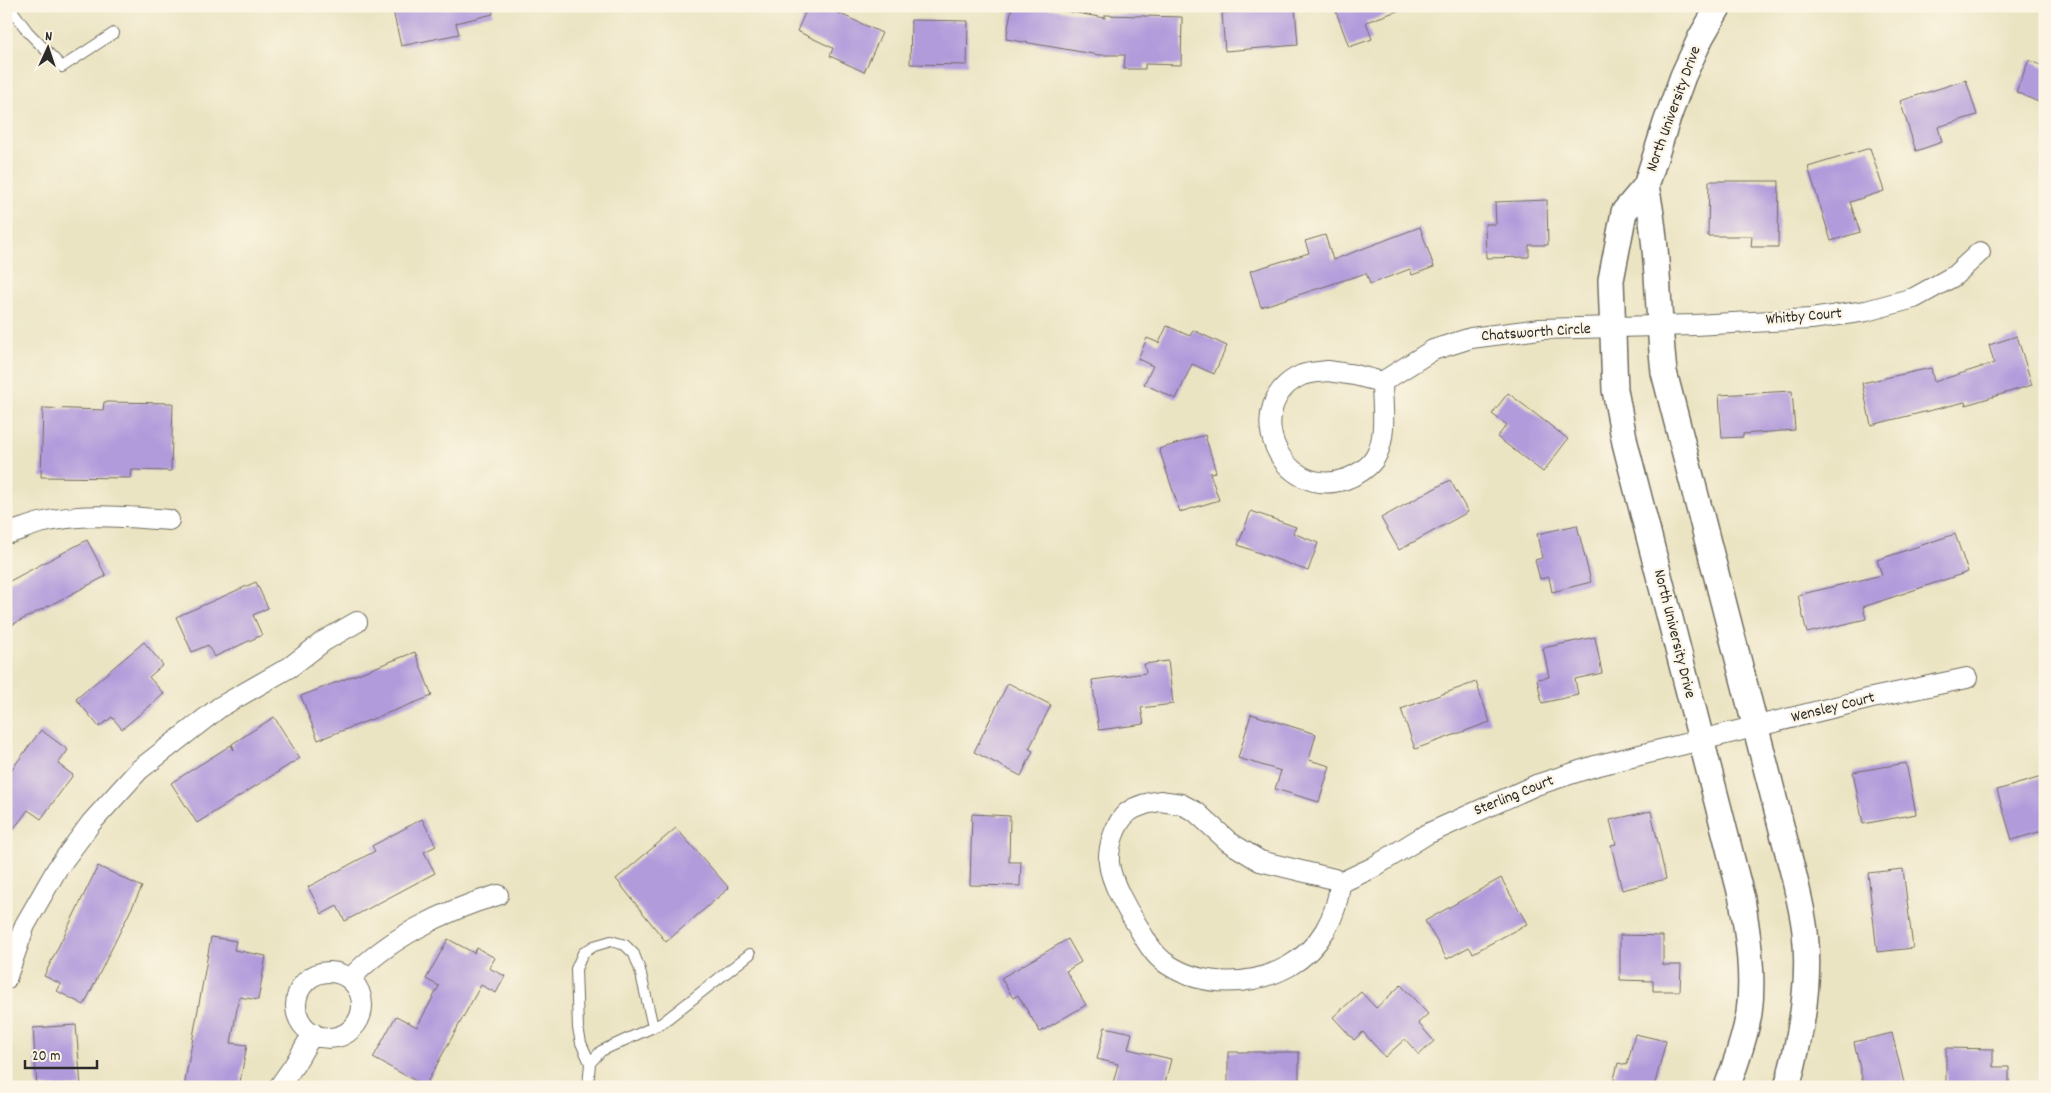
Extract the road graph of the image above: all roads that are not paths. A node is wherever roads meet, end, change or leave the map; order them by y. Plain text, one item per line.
1 (9, 6) edge
2 (1714, 8) edge
3 (114, 33) dead end
4 (1646, 186) junction
5 (1980, 252) dead end
6 (1659, 326) junction
7 (1612, 327) junction
8 (1382, 382) junction
9 (169, 520) dead end
10 (6, 534) edge
11 (357, 622) dead end
12 (1967, 678) dead end
13 (1756, 728) junction
14 (1701, 741) junction
15 (1340, 882) junction
16 (498, 895) dead end
17 (750, 954) dead end
18 (6, 979) edge
19 (350, 979) junction
20 (653, 1027) junction
21 (313, 1034) junction
22 (590, 1063) junction
23 (279, 1087) edge
24 (588, 1087) edge
25 (1727, 1087) edge
26 (1787, 1087) edge

1 - 3 lane
2 - 4 street, North University Drive
4 - 6 street, North University Drive
4 - 7 street, North University Drive
5 - 6 street, Whitby Court
6 - 7 street, Whitby Court
6 - 13 street, North University Drive
7 - 8 street, Chatsworth Circle
7 - 14 street, North University Drive
8 - 8 street
9 - 10 street
11 - 18 street
12 - 13 street, Wensley Court
13 - 14 street, Wensley Court
13 - 26 street, North University Drive
14 - 15 street, Sterling Court
14 - 25 street, North University Drive
15 - 15 street
16 - 19 street
17 - 20 lane
19 - 21 street
19 - 21 street
20 - 22 lane
20 - 22 lane
21 - 23 street
22 - 24 lane

